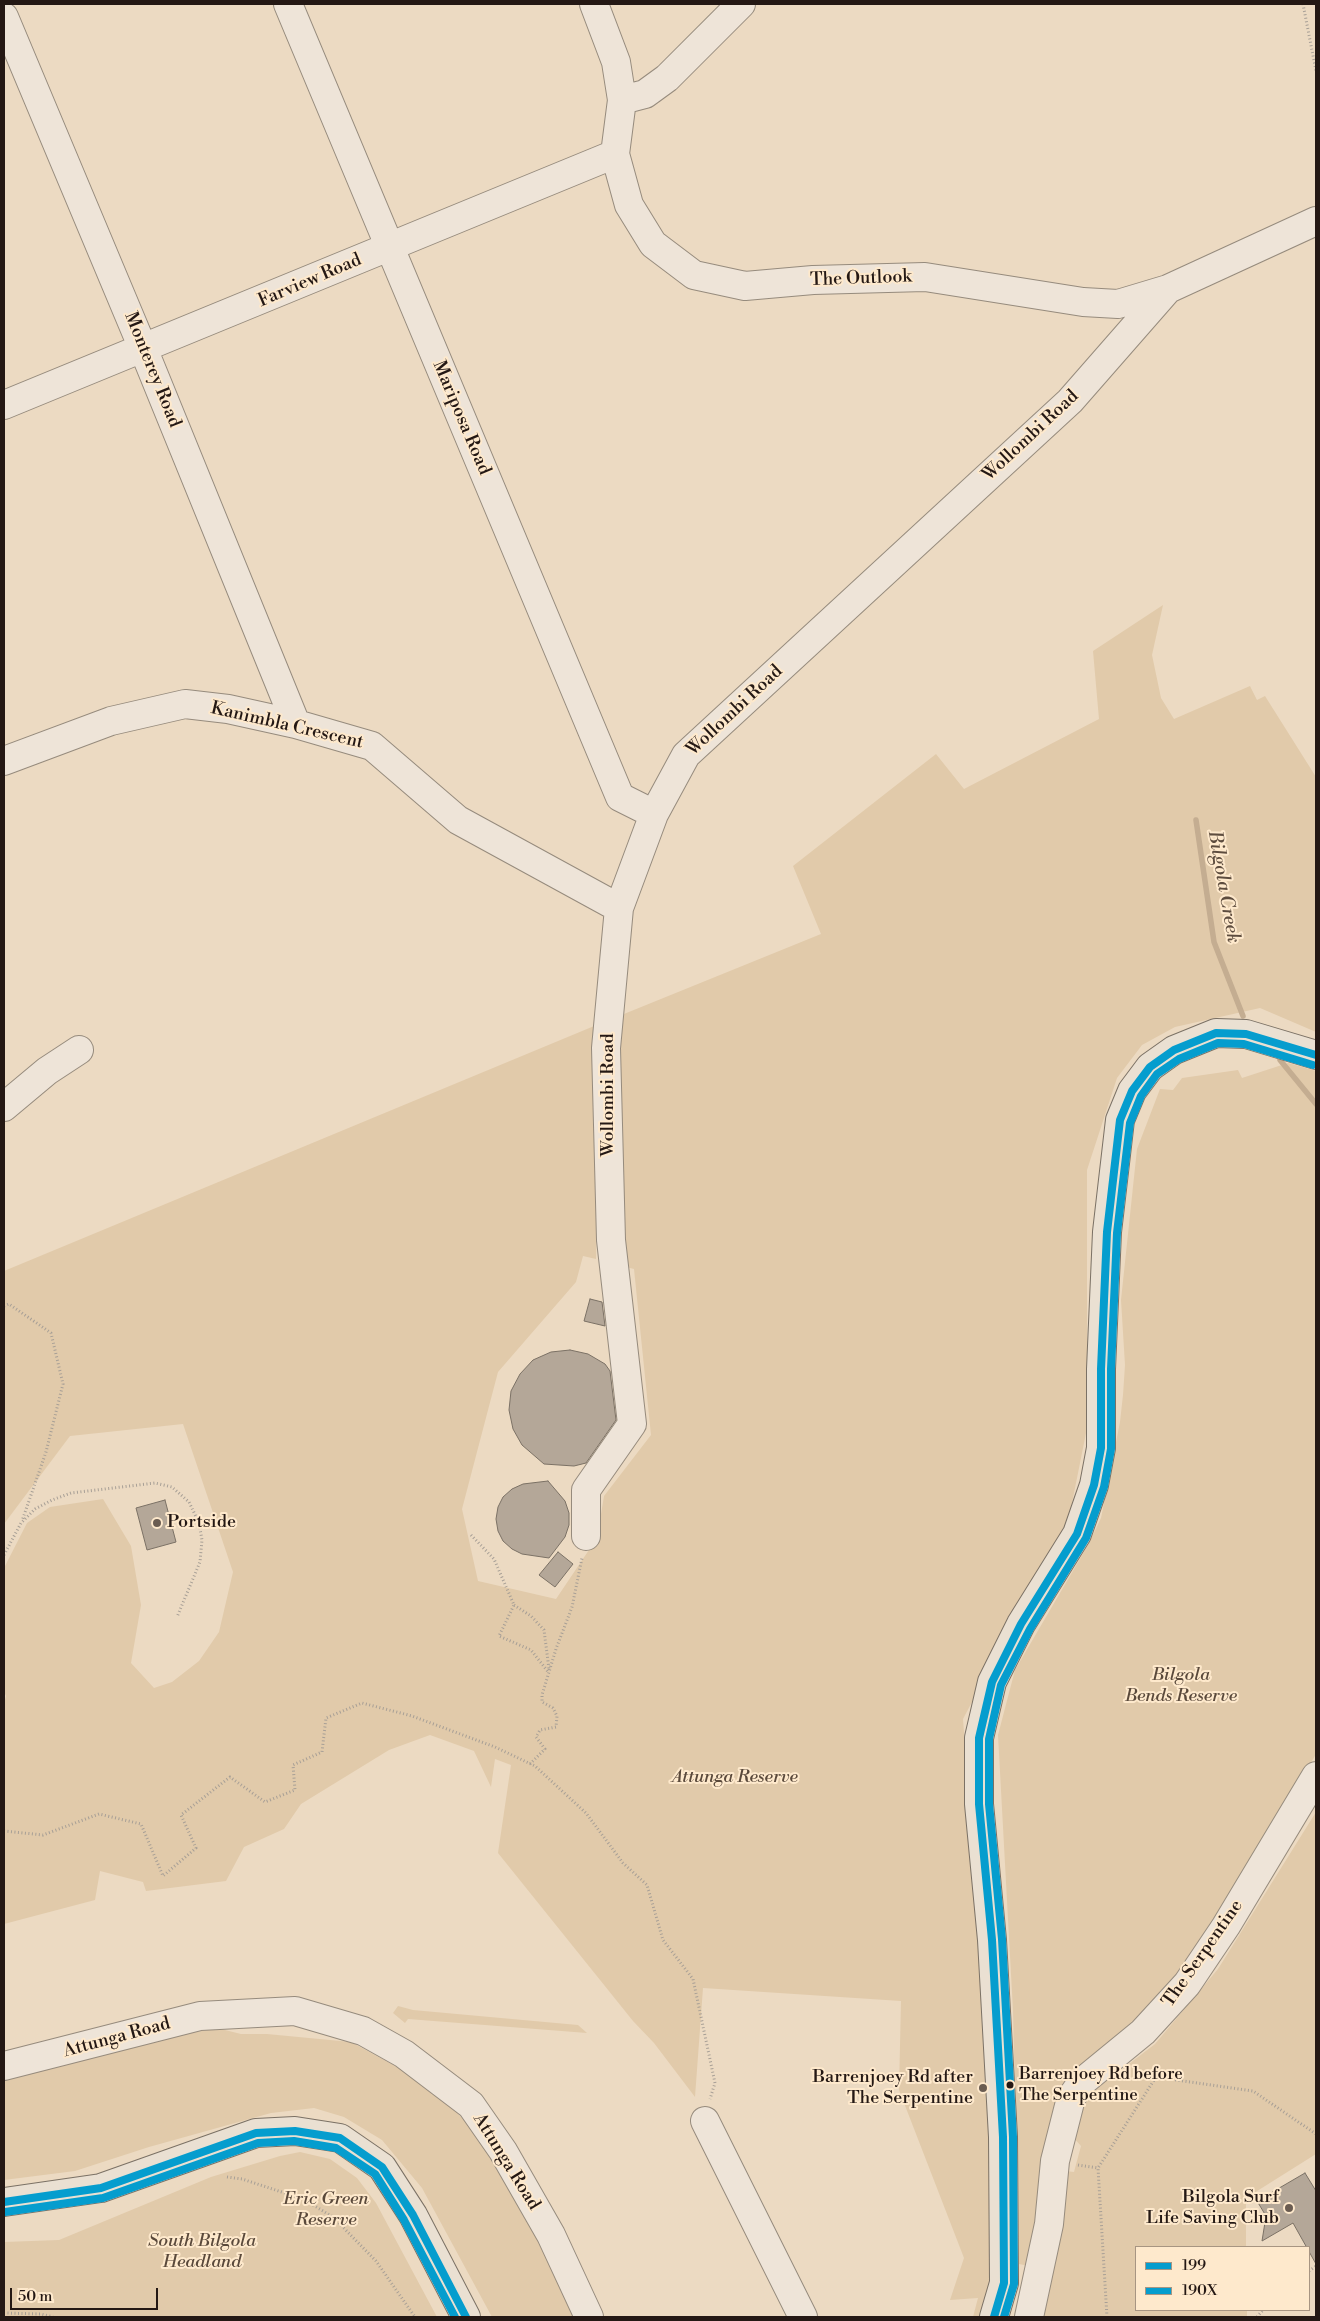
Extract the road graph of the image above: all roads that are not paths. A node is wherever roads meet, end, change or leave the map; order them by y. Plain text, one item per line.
1 (288, 4) edge
2 (594, 4) edge
3 (741, 4) edge
4 (4, 17) edge
5 (622, 100) junction
6 (615, 154) junction
7 (1316, 221) edge
8 (390, 247) junction
9 (1168, 289) junction
10 (144, 350) junction
11 (4, 405) edge
12 (296, 724) junction
13 (4, 761) edge
14 (654, 814) junction
15 (619, 908) junction
16 (79, 1050) dead end
17 (1316, 1055) edge
18 (4, 1107) edge
19 (586, 1536) road end
20 (1316, 1776) edge
21 (4, 2066) edge
22 (705, 2121) road end
23 (4, 2202) edge
24 (466, 2317) edge
25 (590, 2317) edge
26 (803, 2317) edge
27 (994, 2317) edge
28 (1029, 2317) edge

1 - 8 street, Mariposa Road
2 - 5 street, The Outlook
3 - 5 street
4 - 10 street, Monterey Road
5 - 6 street, The Outlook
6 - 8 street, Farview Road
6 - 9 street, The Outlook
7 - 9 street, The Outlook
8 - 10 street, Farview Road
8 - 14 street, Mariposa Road
9 - 14 street, Wollombi Road
10 - 11 street, Farview Road
10 - 12 street, Monterey Road
12 - 13 street, Kanimbla Crescent
12 - 15 street, Kanimbla Crescent
14 - 15 street, Wollombi Road
15 - 19 street, Wollombi Road
16 - 18 street
17 - 27 main road
20 - 28 street, The Serpentine
21 - 25 street, Attunga Road
22 - 26 street
23 - 24 main road

